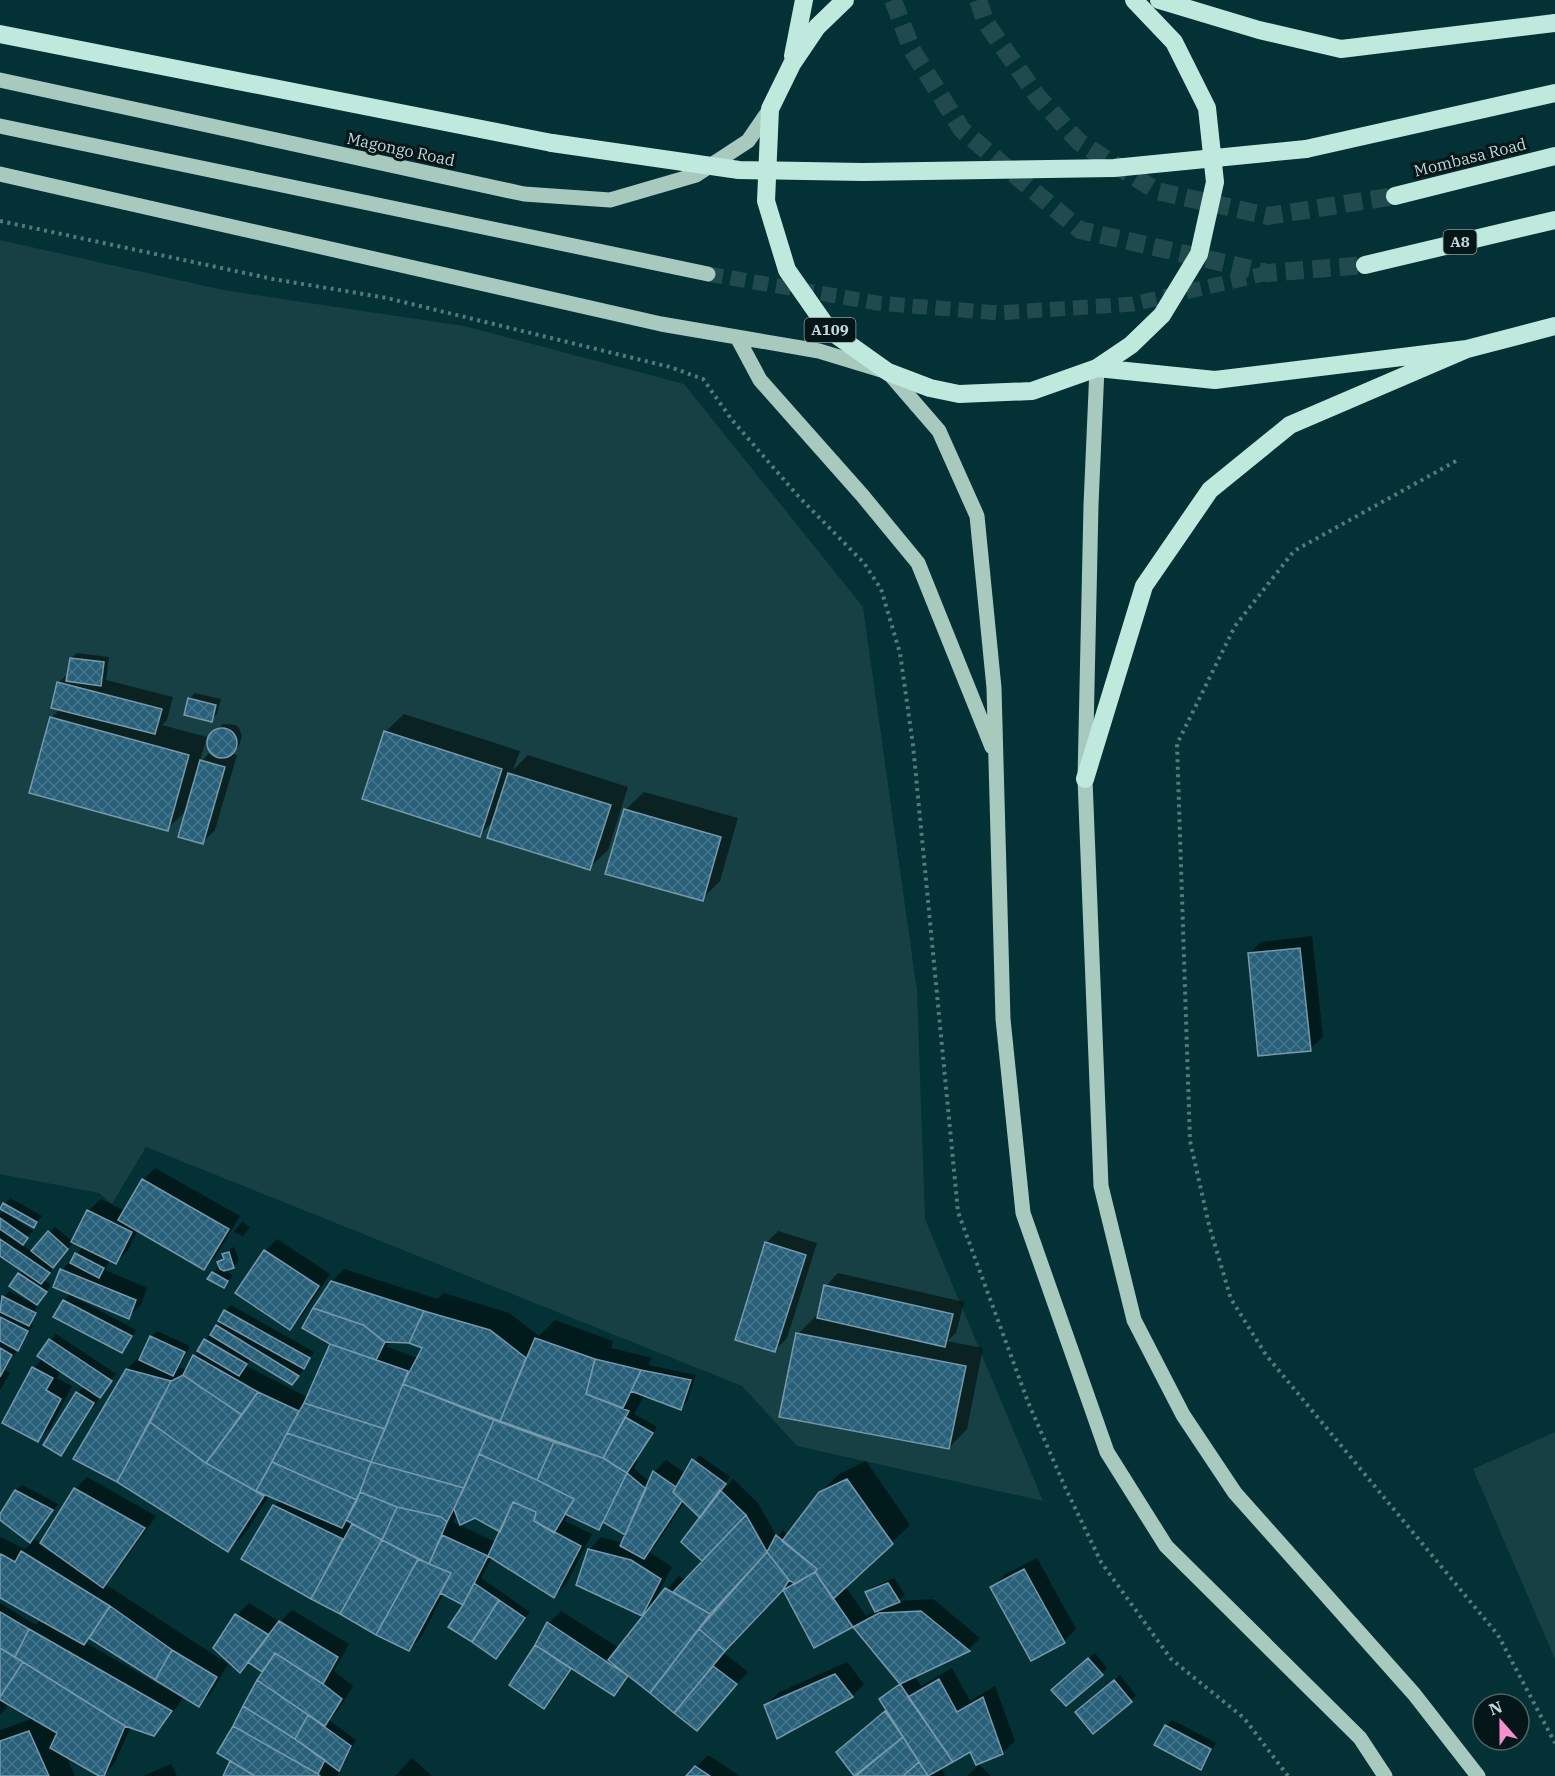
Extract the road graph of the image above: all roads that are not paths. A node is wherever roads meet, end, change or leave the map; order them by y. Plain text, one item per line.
1 (804, 0) edge
2 (845, 0) edge
3 (1134, 0) edge
4 (1160, 0) edge
5 (1555, 23) edge
6 (0, 34) edge
7 (792, 64) junction
8 (0, 80) edge
9 (1555, 93) edge
10 (770, 109) junction
11 (0, 126) edge
12 (1555, 156) edge
13 (0, 174) edge
14 (1395, 196) tunnel mouth
15 (1555, 219) edge
16 (1365, 265) tunnel mouth
17 (708, 274) tunnel mouth
18 (1555, 326) edge
19 (737, 337) junction
20 (1467, 349) junction
21 (1097, 368) junction
22 (888, 372) junction
23 (996, 756) junction
24 (1085, 779) junction
25 (1385, 1776) edge
26 (1478, 1776) edge

1 - 7 highway
2 - 7 highway, A109
3 - 21 highway, A109
4 - 5 highway
6 - 9 highway, bridge
7 - 10 highway, A109
8 - 10 main road, Magongo Road
10 - 22 highway, A109
11 - 17 main road
12 - 14 highway, Mombasa Road
13 - 19 main road
15 - 16 highway, A8
18 - 20 highway
19 - 22 main road
19 - 23 main road
20 - 21 highway
20 - 24 highway
21 - 22 highway, A109
21 - 24 main road
22 - 23 main road
23 - 25 main road
24 - 26 main road

